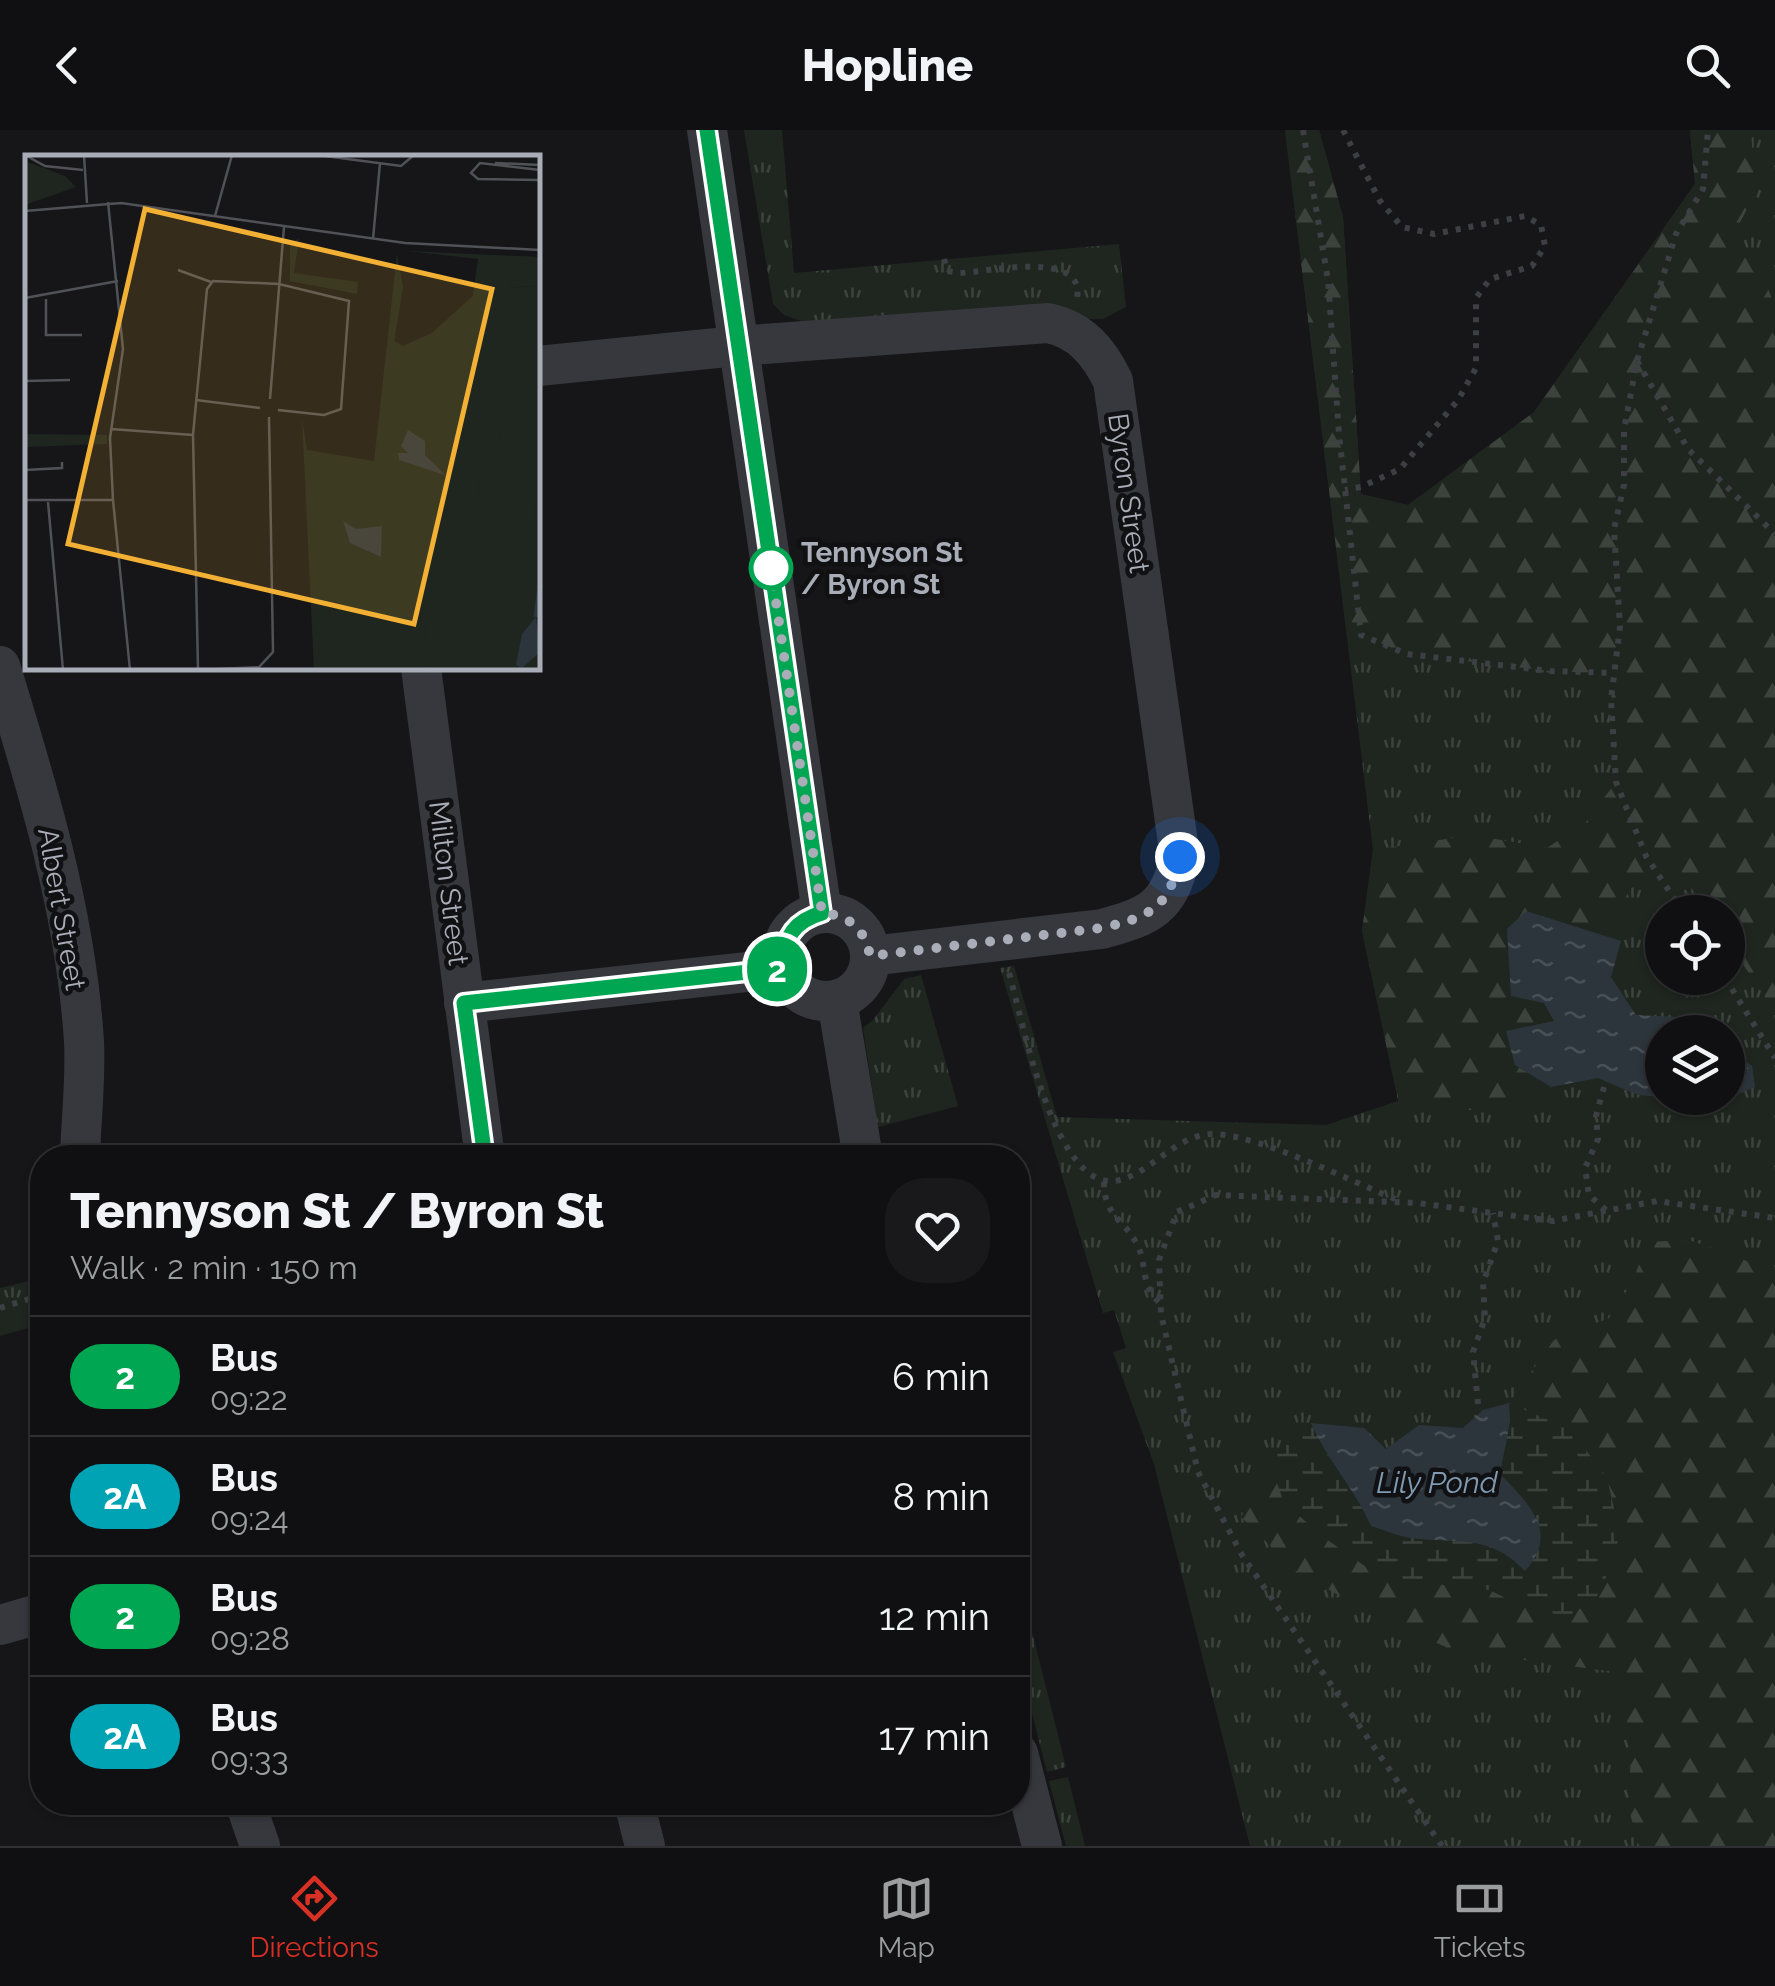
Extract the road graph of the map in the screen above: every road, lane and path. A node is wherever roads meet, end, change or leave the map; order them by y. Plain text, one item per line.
1 (707, 130) edge
2 (1303, 130) edge
3 (1342, 130) edge
4 (1708, 130) edge
5 (944, 260) dead end
6 (1063, 326) junction
7 (738, 346) junction
8 (1637, 360) junction
9 (540, 366) edge
10 (1345, 490) junction
11 (1775, 534) edge
12 (0, 666) edge
13 (421, 670) edge
14 (1614, 673) junction
15 (1672, 895) edge
16 (822, 913) junction
17 (1000, 940) junction
18 (870, 956) junction
19 (784, 968) junction
20 (1735, 995) edge
21 (836, 1000) junction
22 (464, 1003) junction
23 (1775, 1058) edge
24 (1604, 1088) dead end
25 (80, 1145) edge
26 (483, 1145) edge
27 (861, 1145) edge
28 (1104, 1182) junction
29 (1401, 1202) junction
30 (1606, 1211) junction
31 (1493, 1213) junction
32 (1775, 1218) edge
33 (30, 1299) edge
34 (1160, 1303) junction
35 (0, 1308) edge
36 (1478, 1404) dead end
37 (30, 1616) edge
38 (0, 1624) edge
39 (1030, 1800) edge
40 (250, 1815) edge
41 (637, 1815) edge
42 (260, 1846) edge
43 (644, 1846) edge
44 (1042, 1846) edge
45 (1442, 1846) edge

1 - 7 street
2 - 10 path
3 - 10 path
4 - 8 path
5 - 6 path
6 - 7 street
6 - 17 street, Byron Street
7 - 9 street
7 - 16 street
8 - 11 path
8 - 14 path
10 - 14 path
12 - 25 street, Albert Street
13 - 22 street, Milton Street
14 - 15 path
16 - 18 street
16 - 19 street
17 - 18 street, Byron Street
17 - 28 path
18 - 21 street
19 - 21 street
19 - 22 street
20 - 23 path
21 - 27 street
22 - 26 street, Milton Street
24 - 30 path
28 - 29 path
28 - 34 path
29 - 31 path
29 - 34 path
30 - 31 path
30 - 32 path
31 - 36 path
33 - 35 path
34 - 45 path
37 - 38 street
39 - 44 street
40 - 42 street
41 - 43 street

